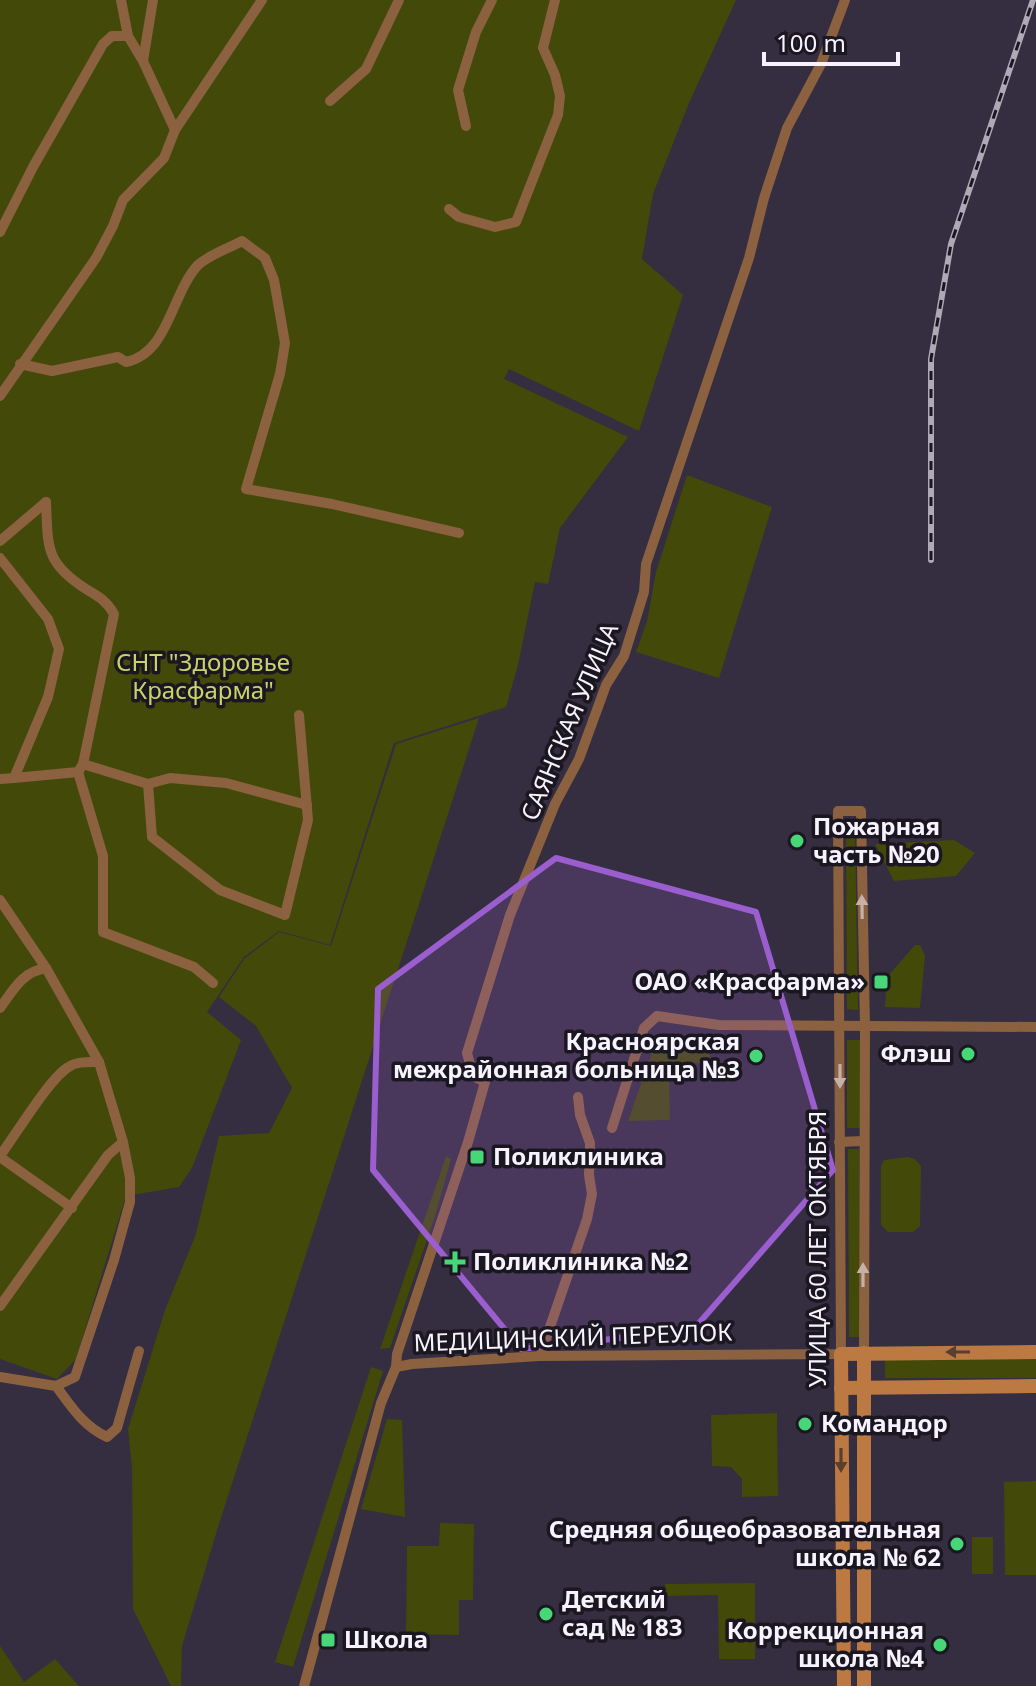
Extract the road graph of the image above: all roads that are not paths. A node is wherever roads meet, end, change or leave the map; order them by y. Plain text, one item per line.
1 (121, 0) edge
2 (153, 0) edge
3 (262, 0) edge
4 (399, 0) edge
5 (492, 0) edge
6 (555, 0) edge
7 (845, 0) edge
8 (128, 36) junction
9 (143, 61) junction
10 (330, 101) dead end
11 (466, 126) dead end
12 (175, 130) junction
13 (449, 209) dead end
14 (0, 232) edge
15 (20, 364) junction
16 (0, 396) edge
17 (459, 533) dead end
18 (0, 541) edge
19 (0, 558) edge
20 (299, 715) dead end
21 (80, 768) junction
22 (14, 778) junction
23 (0, 779) edge
24 (148, 784) junction
25 (307, 805) junction
26 (0, 900) edge
27 (46, 968) junction
28 (213, 983) dead end
29 (0, 1008) edge
30 (840, 1025) junction
31 (865, 1027) junction
32 (1036, 1027) edge
33 (99, 1062) junction
34 (578, 1097) dead end
35 (612, 1128) dead end
36 (863, 1141) junction
37 (123, 1142) junction
38 (839, 1142) junction
39 (0, 1156) edge
40 (72, 1208) junction
41 (0, 1306) edge
42 (139, 1351) dead end
43 (1036, 1352) edge
44 (864, 1353) junction
45 (841, 1354) junction
46 (540, 1356) junction
47 (396, 1367) junction
48 (0, 1377) edge
49 (56, 1386) junction
50 (1036, 1386) edge
51 (841, 1388) junction
52 (864, 1388) junction
53 (304, 1686) edge
54 (844, 1686) edge
55 (864, 1686) edge

1 - 8 street
2 - 9 street
3 - 12 street
4 - 10 street
5 - 11 street
6 - 13 street
7 - 47 street, САЯНСКАЯ УЛИЦА
8 - 9 street
8 - 14 street
9 - 12 street
12 - 15 street
15 - 16 street
15 - 17 street
18 - 21 street
19 - 22 street
20 - 25 street
21 - 22 street
21 - 24 street
21 - 28 street
22 - 23 street
24 - 25 street
24 - 25 street
26 - 27 street
27 - 29 street
27 - 33 street
30 - 31 street
31 -> 30 street, УЛИЦА 60 ЛЕТ ОКТЯБРЯ
30 - 35 street
30 -> 38 street, УЛИЦА 60 ЛЕТ ОКТЯБРЯ
31 - 32 street
31 - 36 street, УЛИЦА 60 ЛЕТ ОКТЯБРЯ
33 - 37 street
33 - 39 street
34 - 46 street
36 - 38 street
44 -> 36 street, УЛИЦА 60 ЛЕТ ОКТЯБРЯ
37 - 40 street
37 - 49 street
38 - 45 street, УЛИЦА 60 ЛЕТ ОКТЯБРЯ
39 - 40 street
40 - 41 street
42 - 49 street
43 -> 44 main road, МЕДИЦИНСКИЙ ПЕРЕУЛОК
44 - 45 main road, МЕДИЦИНСКИЙ ПЕРЕУЛОК
44 - 52 main road, УЛИЦА 60 ЛЕТ ОКТЯБРЯ
45 - 46 street, МЕДИЦИНСКИЙ ПЕРЕУЛОК
45 - 51 main road, УЛИЦА 60 ЛЕТ ОКТЯБРЯ
46 - 47 street, МЕДИЦИНСКИЙ ПЕРЕУЛОК
47 - 53 street, МЕДИЦИНСКИЙ ПЕРЕУЛОК
48 - 49 street
50 - 52 main road
51 - 52 main road
51 -> 54 main road, УЛИЦА 60 ЛЕТ ОКТЯБРЯ
52 - 55 main road, УЛИЦА 60 ЛЕТ ОКТЯБРЯ

